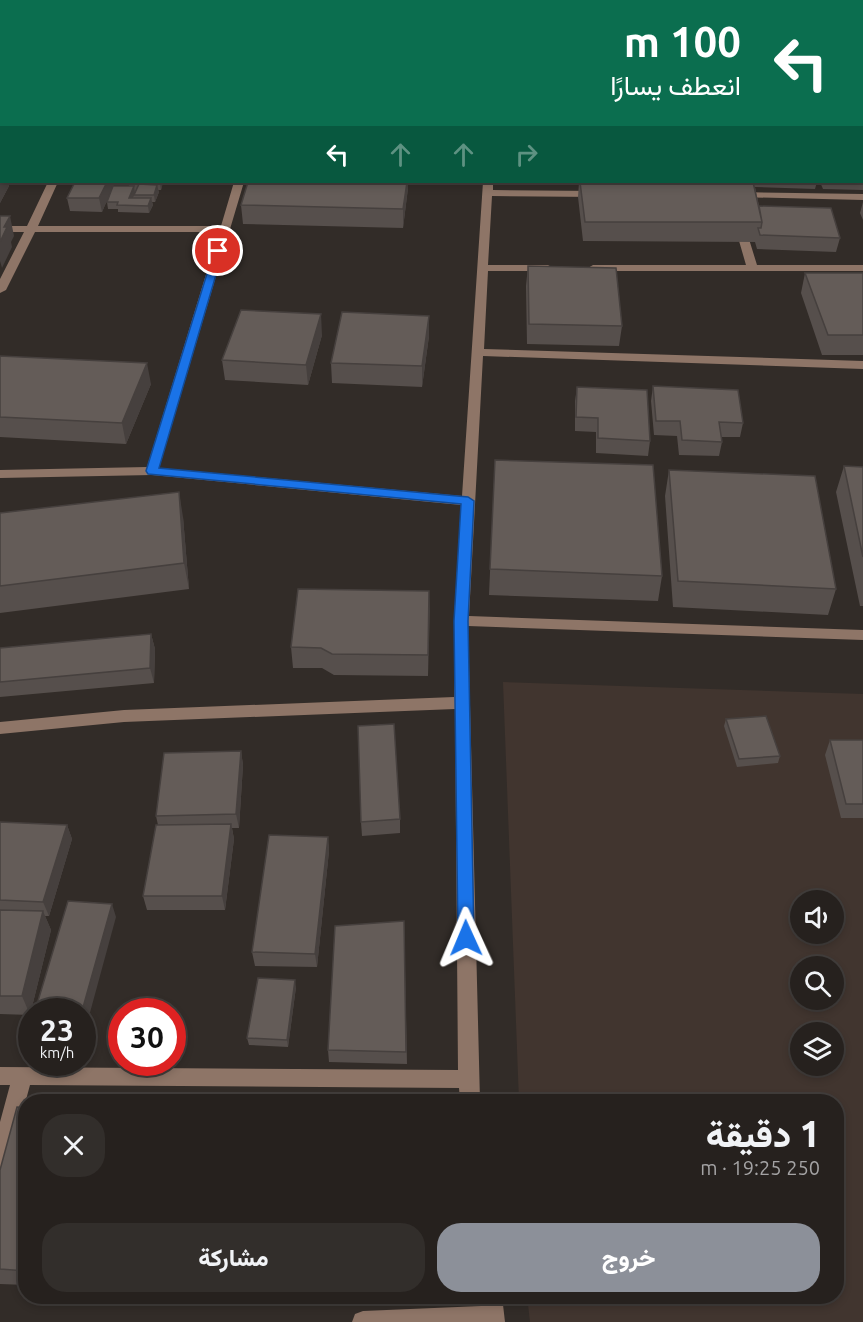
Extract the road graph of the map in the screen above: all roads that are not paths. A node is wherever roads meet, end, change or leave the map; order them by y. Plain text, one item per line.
1 (53, 183) edge
2 (239, 183) edge
3 (727, 183) edge
4 (488, 187) edge
5 (614, 194) edge
6 (724, 194) junction
7 (863, 196) edge
8 (0, 229) edge
9 (31, 229) junction
10 (225, 229) junction
11 (752, 267) junction
12 (482, 268) junction
13 (863, 268) edge
14 (0, 290) edge
15 (477, 352) junction
16 (863, 365) edge
17 (152, 471) junction
18 (0, 474) edge
19 (468, 501) junction
20 (461, 621) junction
21 (863, 635) edge
22 (462, 704) junction
23 (0, 728) edge
24 (0, 1076) edge
25 (22, 1078) junction
26 (468, 1079) junction
27 (469, 1094) edge
28 (0, 1159) edge
29 (493, 1311) edge
30 (363, 1322) edge

1 - 9 street
2 - 10 street
3 - 6 street
4 - 5 street
4 - 12 street
6 - 7 street
6 - 11 street
8 - 9 street
9 - 10 street
9 - 14 street
10 - 17 street
11 - 12 street
11 - 13 street
12 - 15 street
15 - 16 street
15 - 19 street
17 - 18 street
17 - 19 street
19 - 20 street
20 - 21 street
20 - 22 street
22 - 23 street
22 - 26 street
24 - 25 street
25 - 26 street
25 - 28 street
26 - 27 street
29 - 30 street

